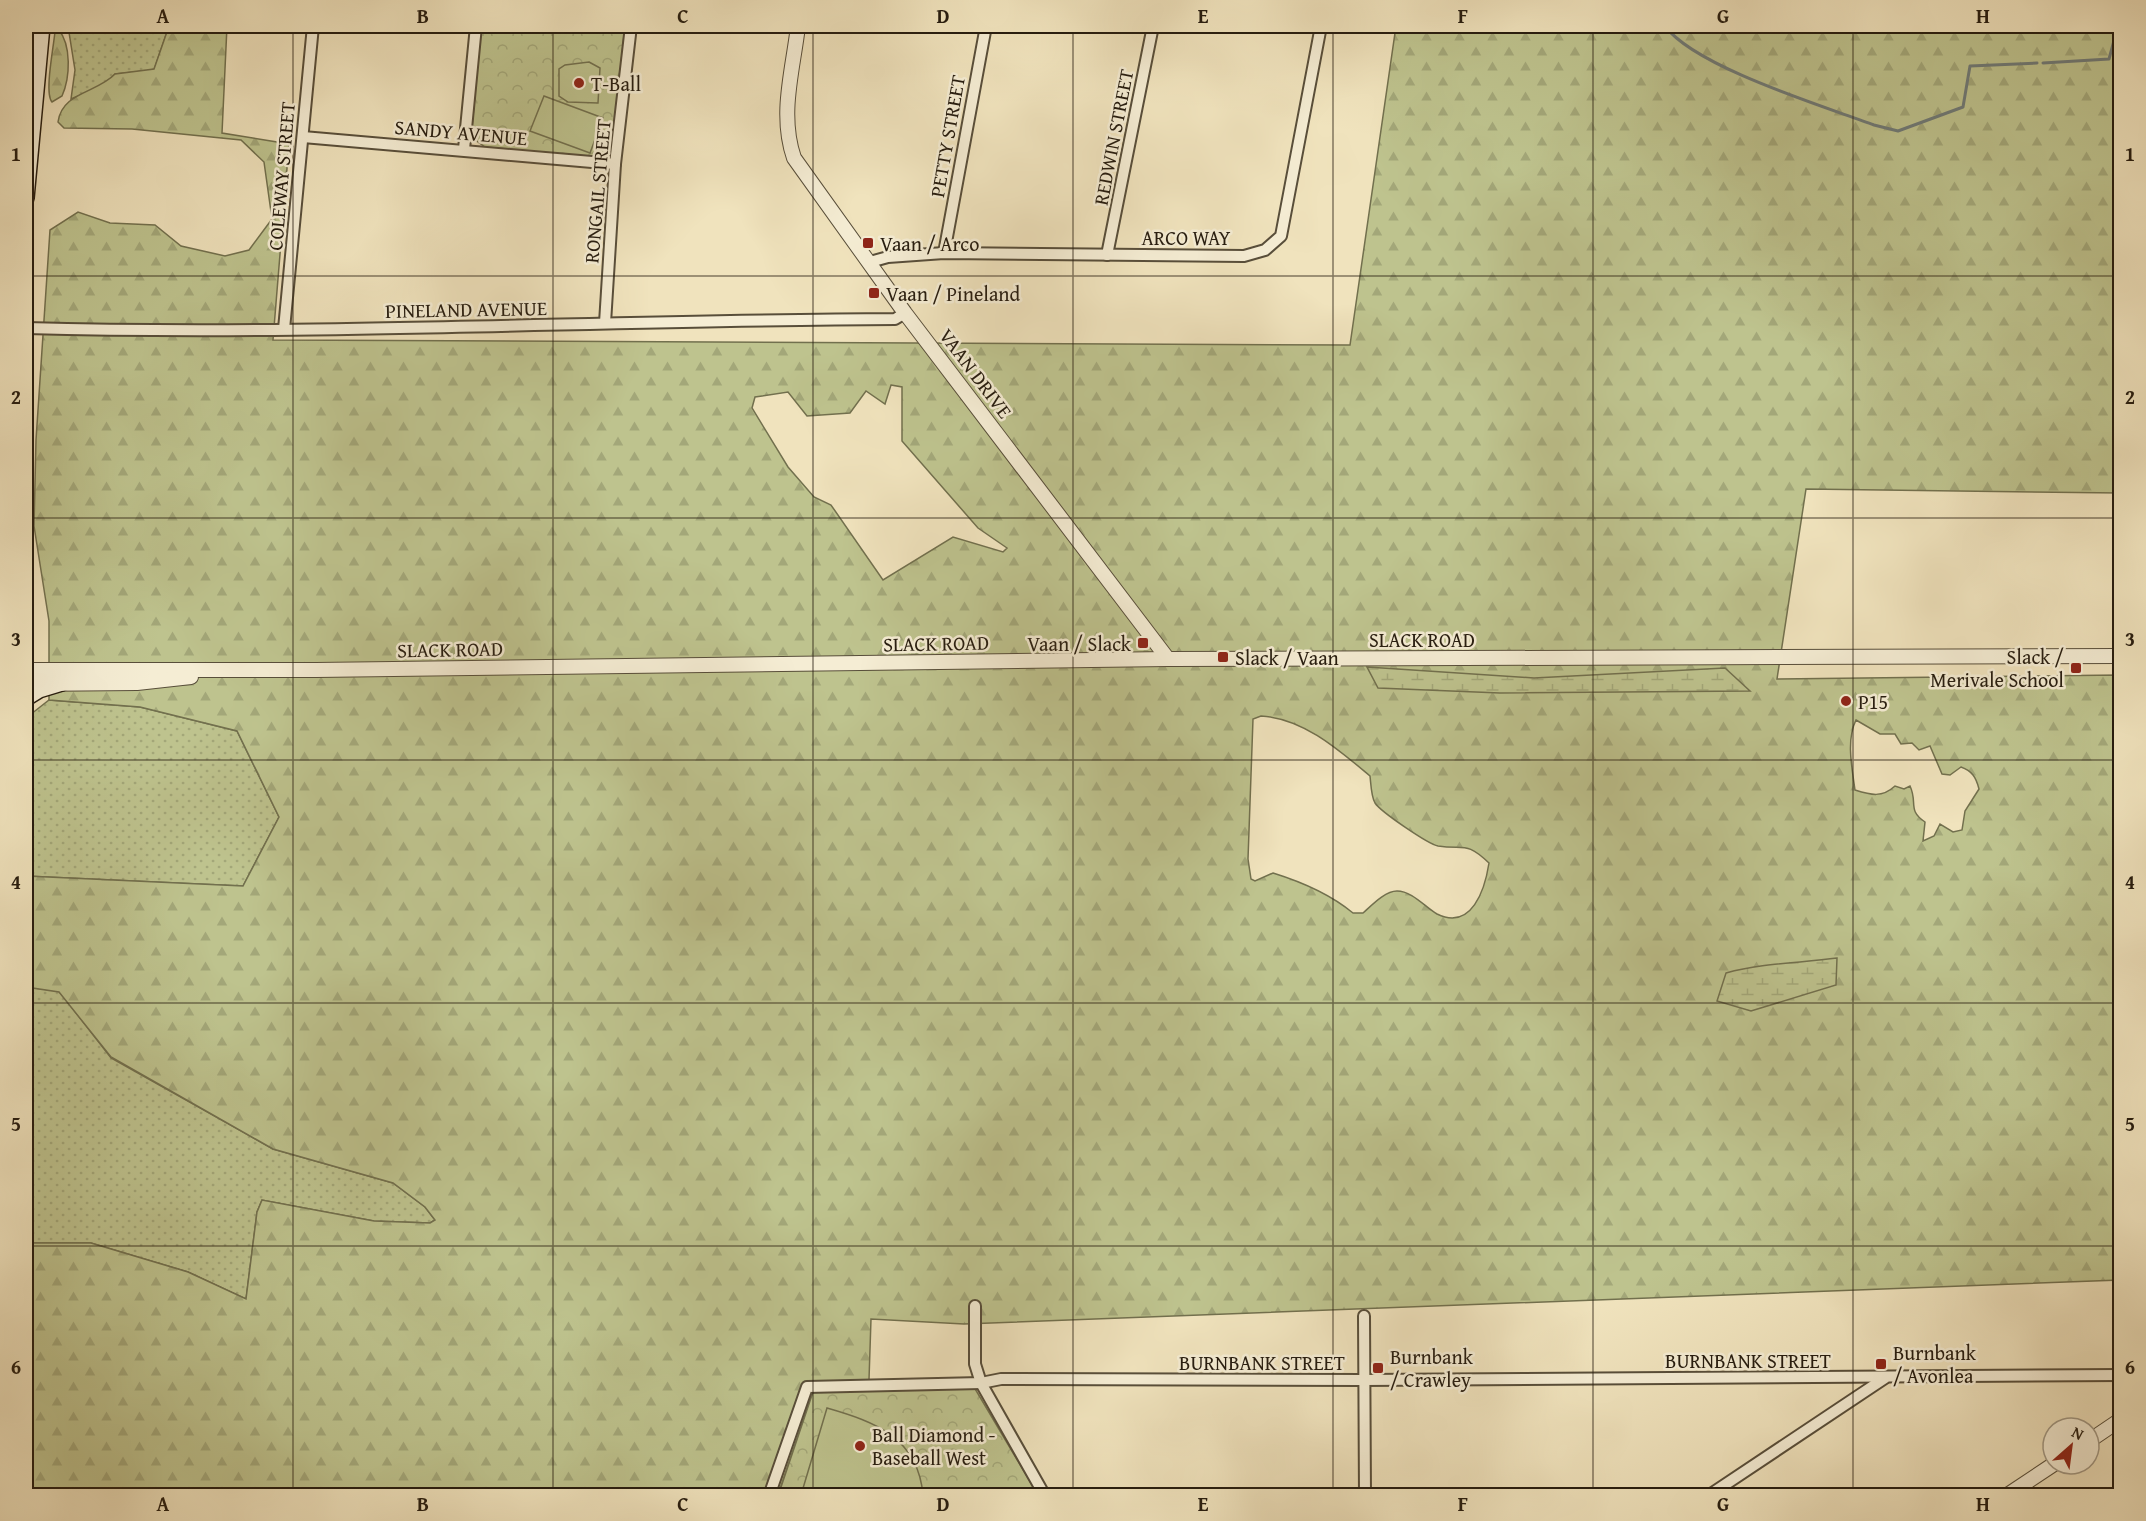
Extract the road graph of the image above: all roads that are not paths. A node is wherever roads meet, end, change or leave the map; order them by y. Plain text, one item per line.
1 (28, 26) edge
2 (42, 26) edge
3 (314, 26) edge
4 (476, 26) edge
5 (631, 26) edge
6 (798, 26) edge
7 (986, 26) edge
8 (1154, 26) edge
9 (1321, 26) edge
10 (26, 56) edge
11 (303, 137) junction
12 (464, 149) junction
13 (615, 164) junction
14 (26, 198) edge
15 (944, 253) junction
16 (1107, 255) junction
17 (870, 262) junction
18 (905, 313) junction
19 (605, 323) junction
20 (26, 328) edge
21 (284, 329) junction
22 (2121, 657) edge
23 (1168, 659) junction
24 (26, 670) edge
25 (255, 670) junction
26 (62, 683) junction
27 (26, 684) edge
28 (26, 698) edge
29 (975, 1306) dead end
30 (1364, 1316) dead end
31 (2121, 1375) edge
32 (1886, 1377) junction
33 (1363, 1380) junction
34 (981, 1383) junction
35 (2121, 1420) edge
36 (2101, 1433) edge
37 (2041, 1473) edge
38 (769, 1496) edge
39 (1045, 1496) edge
40 (1365, 1496) edge
41 (1708, 1496) edge
42 (2006, 1496) edge

1 - 10 main road
2 - 14 main road
3 - 11 street, COLEWAY STREET
4 - 12 street
5 - 13 street, RONGAIL STREET
6 - 17 street, VAAN DRIVE
7 - 15 street, PETTY STREET
8 - 16 street, REDWIN STREET
9 - 16 street, ARCO WAY
11 - 12 street, SANDY AVENUE
11 - 21 street, COLEWAY STREET
12 - 13 street, SANDY AVENUE
13 - 19 street, RONGAIL STREET
15 - 16 street, ARCO WAY
15 - 17 street, ARCO WAY
17 - 18 street, VAAN DRIVE
18 - 19 street, PINELAND AVENUE
18 - 23 street, VAAN DRIVE
19 - 21 street, PINELAND AVENUE
20 - 21 street, PINELAND AVENUE
22 - 23 street, SLACK ROAD
23 - 25 street, SLACK ROAD
24 - 25 street, SLACK ROAD
25 - 26 street, SLACK ROAD
26 - 27 street, SLACK ROAD
26 - 28 main road
29 - 34 street
30 - 33 street
31 - 32 street, BURNBANK STREET
32 - 33 street, BURNBANK STREET
32 - 41 street
33 - 34 street, BURNBANK STREET
33 - 40 street
34 - 38 street, BURNBANK STREET
34 - 39 street
35 - 36 street
37 - 42 street

